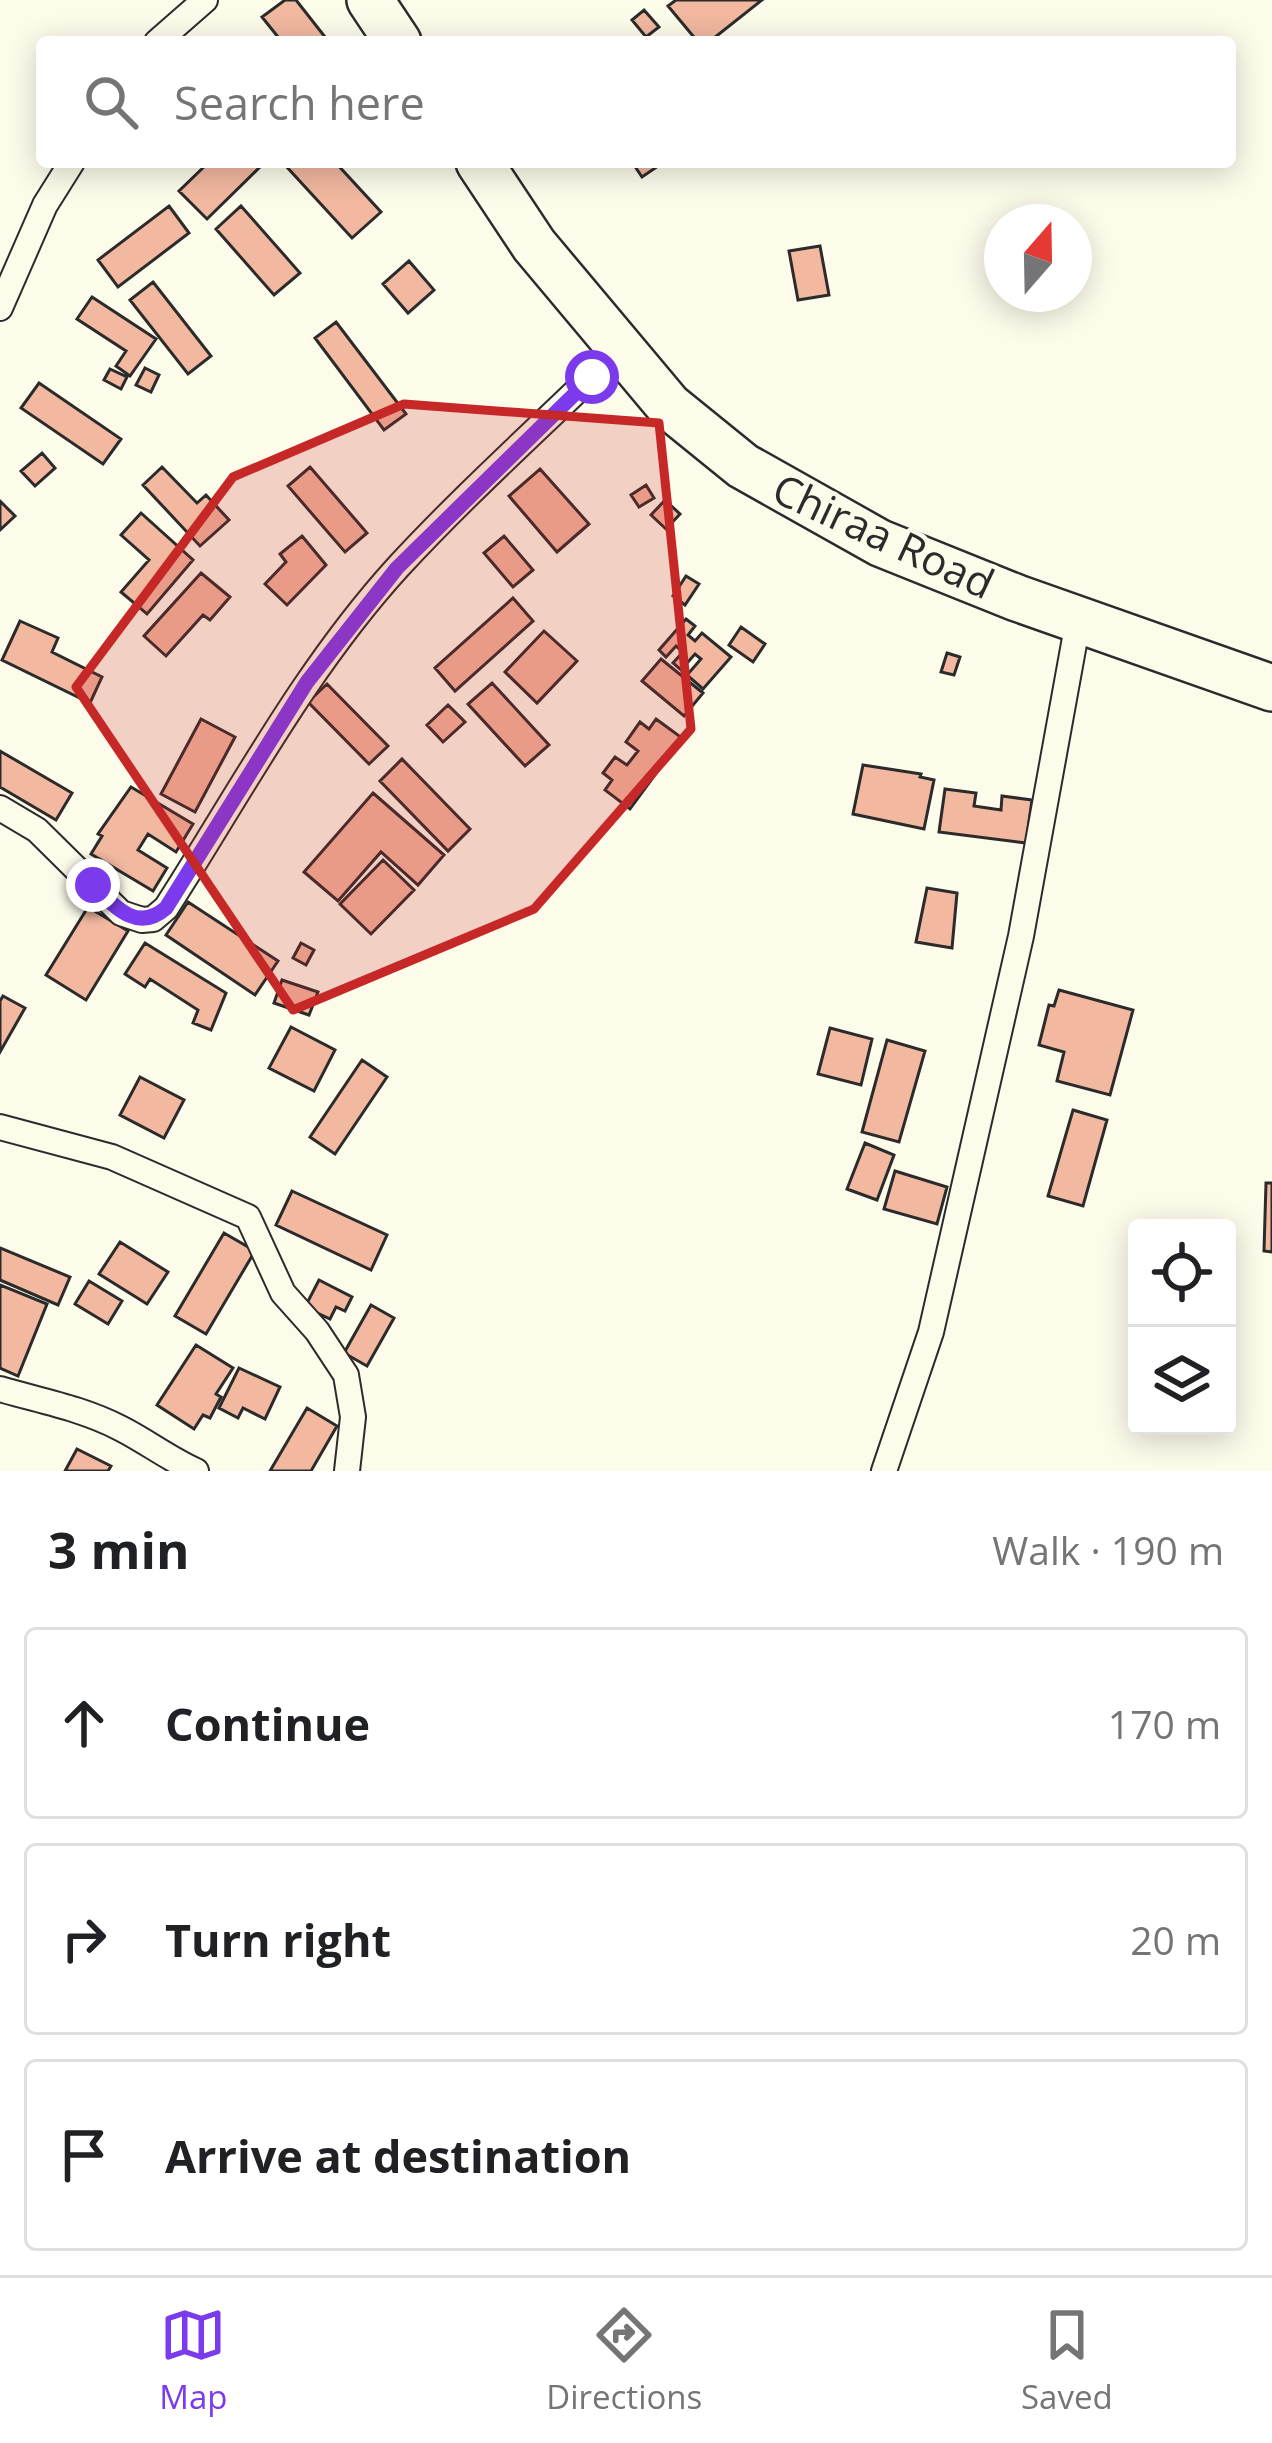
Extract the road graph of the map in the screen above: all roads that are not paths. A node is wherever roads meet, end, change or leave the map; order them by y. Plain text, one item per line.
1 (205, 0) edge
2 (372, 1) edge
3 (164, 36) edge
4 (394, 36) edge
5 (68, 168) edge
6 (483, 168) edge
7 (0, 308) edge
8 (621, 348) junction
9 (1078, 616) junction
10 (1272, 688) edge
11 (0, 808) edge
12 (0, 1127) edge
13 (0, 1389) edge
14 (196, 1471) edge
15 (347, 1471) edge
16 (884, 1471) edge

1 - 3 street
2 - 4 highway
5 - 7 street
6 - 8 highway, Chiraa Road
8 - 9 highway, Chiraa Road
8 - 11 street
9 - 10 highway, Chiraa Road
9 - 16 street
12 - 15 street
13 - 14 street

